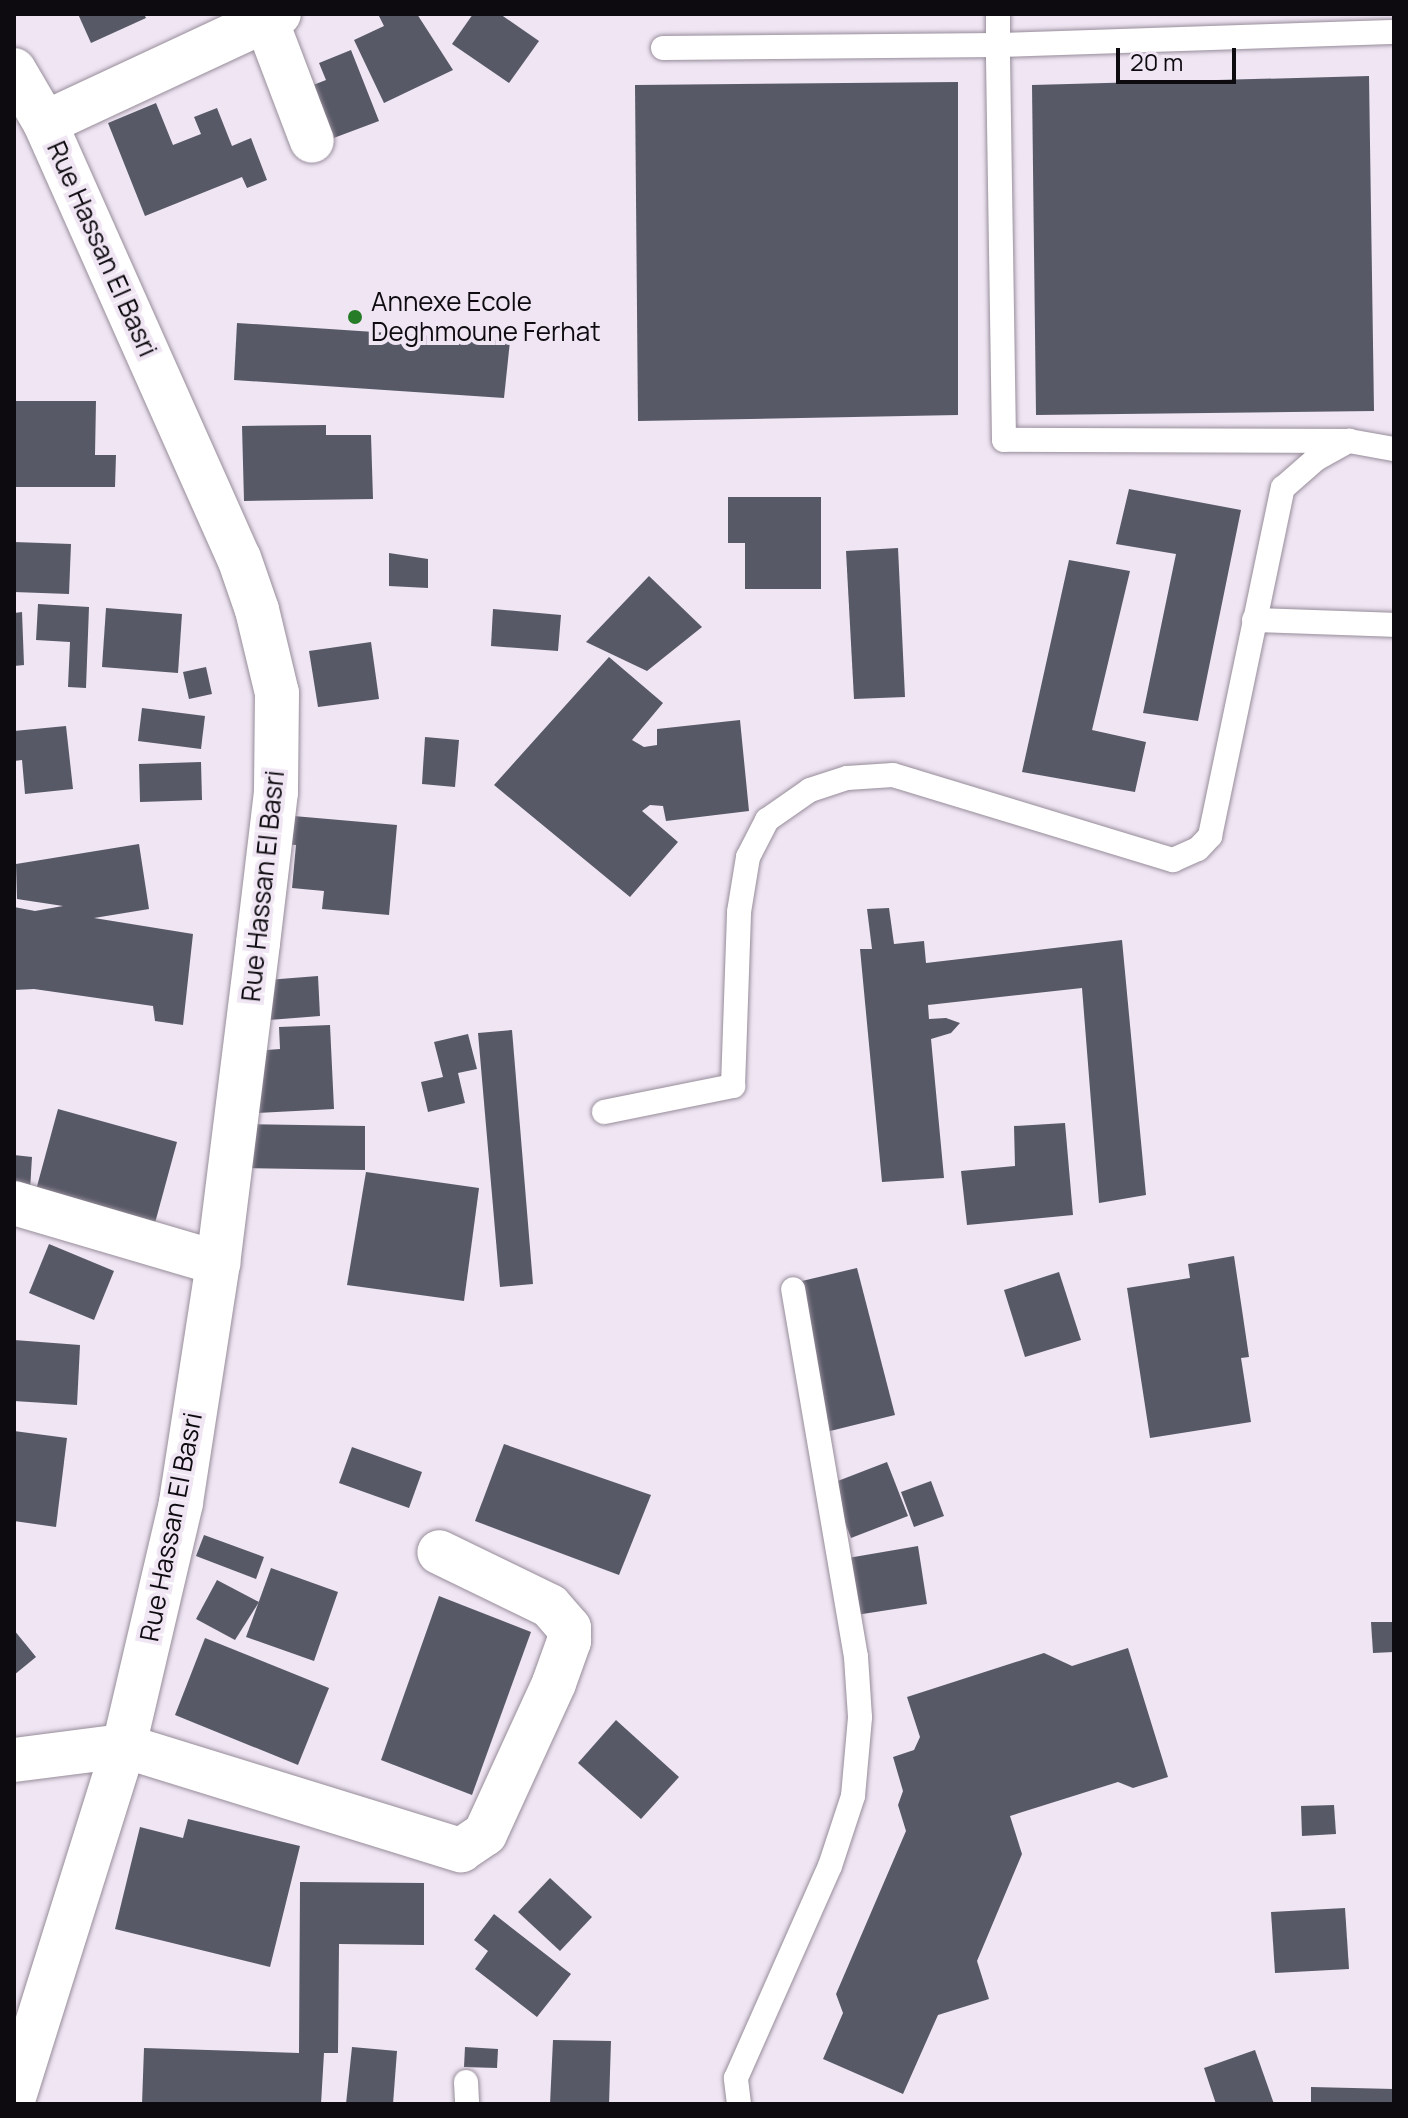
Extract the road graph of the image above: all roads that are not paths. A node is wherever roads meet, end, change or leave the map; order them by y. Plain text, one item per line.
1 (998, 14) edge
2 (273, 17) edge
3 (1394, 32) edge
4 (998, 45) junction
5 (663, 48) dead end
6 (14, 70) edge
7 (45, 123) junction
8 (312, 141) dead end
9 (1349, 441) junction
10 (1394, 449) edge
11 (1254, 620) junction
12 (1394, 625) edge
13 (604, 1112) dead end
14 (14, 1203) edge
15 (218, 1263) junction
16 (793, 1289) dead end
17 (439, 1552) dead end
18 (124, 1746) junction
19 (14, 1760) edge
20 (14, 2097) edge
21 (739, 2104) edge

1 - 4 lane
2 - 7 street
2 - 8 street
3 - 4 lane
4 - 5 lane
4 - 9 lane
6 - 7 street, Rue Hassan El Basri
7 - 15 street, Rue Hassan El Basri
9 - 10 lane
9 - 11 lane
11 - 12 lane
11 - 13 lane
14 - 15 street
15 - 18 street, Rue Hassan El Basri
16 - 21 lane
17 - 18 street
18 - 19 street
18 - 20 street, Rue Hassan El Basri

